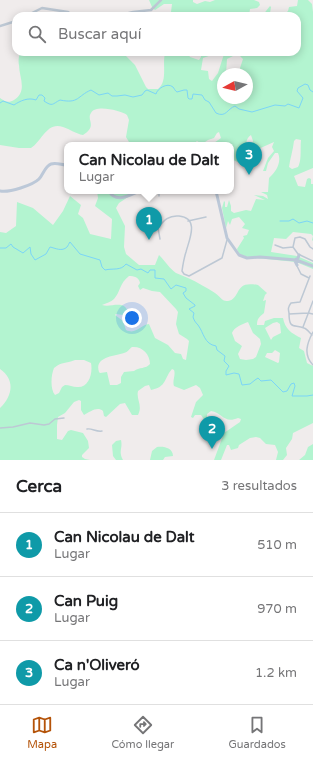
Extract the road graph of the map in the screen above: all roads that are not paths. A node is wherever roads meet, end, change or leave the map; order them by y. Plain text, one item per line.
1 (161, 0) edge
2 (33, 12) edge
3 (68, 12) edge
4 (140, 12) edge
5 (12, 22) edge
6 (0, 26) edge
7 (64, 165) edge
8 (0, 191) edge
9 (111, 194) edge
10 (131, 194) edge
11 (217, 194) edge
12 (206, 217) dead end
13 (188, 221) junction
14 (228, 238) junction
15 (160, 239) dead end
16 (274, 246) dead end
17 (292, 247) junction
18 (313, 249) edge
19 (298, 261) junction
20 (313, 261) edge
21 (313, 266) edge
22 (313, 301) edge
23 (308, 313) junction
24 (289, 314) junction
25 (313, 314) edge
26 (303, 328) junction
27 (313, 332) edge
28 (312, 335) junction
29 (313, 365) edge
30 (64, 418) dead end
31 (0, 428) edge
32 (87, 429) dead end
33 (102, 431) dead end

1 - 4 street
2 - 3 street
5 - 6 street
7 - 8 main road
9 - 10 main road
11 - 14 main road
12 - 13 street
13 - 14 street
13 - 15 street
14 - 19 main road
16 - 17 street
17 - 18 street
17 - 19 street
19 - 20 street
19 - 21 main road
19 - 24 street
22 - 23 street
23 - 24 street
23 - 25 street
23 - 26 street
24 - 26 street
26 - 28 street
27 - 28 street
28 - 29 street
30 - 31 street
32 - 33 street

